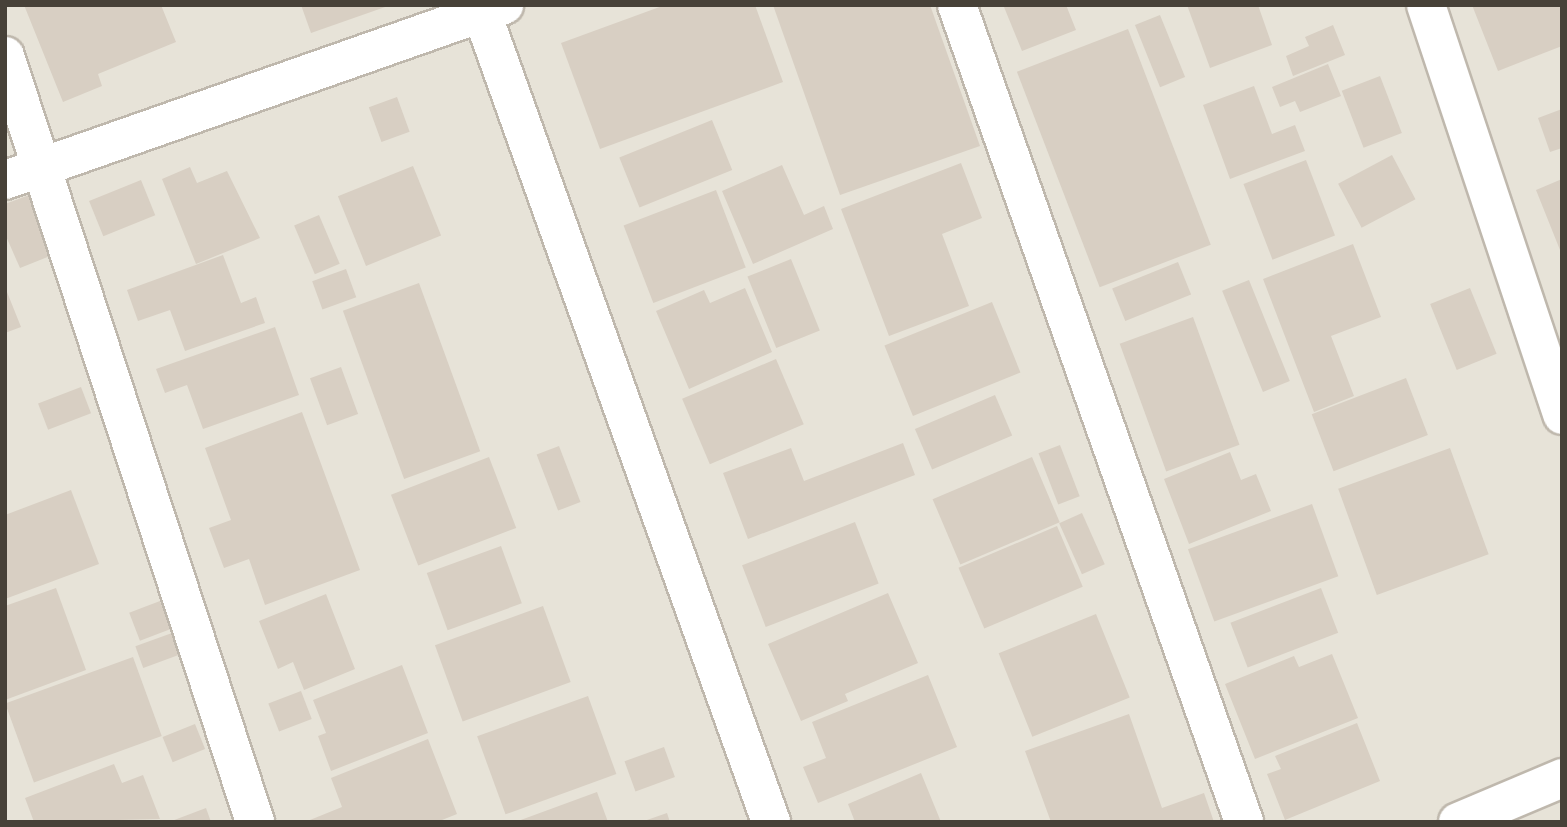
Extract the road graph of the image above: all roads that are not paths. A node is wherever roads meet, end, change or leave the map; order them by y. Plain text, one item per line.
1 (957, 5) edge
2 (1426, 5) edge
3 (488, 8) edge
4 (5, 56) edge
5 (43, 166) junction
6 (5, 180) edge
7 (1562, 415) edge
8 (1562, 778) edge
9 (255, 822) edge
10 (771, 822) edge
11 (1244, 822) edge
12 (1458, 822) edge

1 - 11 street
2 - 7 street
3 - 5 street
3 - 10 street
4 - 5 street
5 - 6 street
5 - 9 street
8 - 12 street

